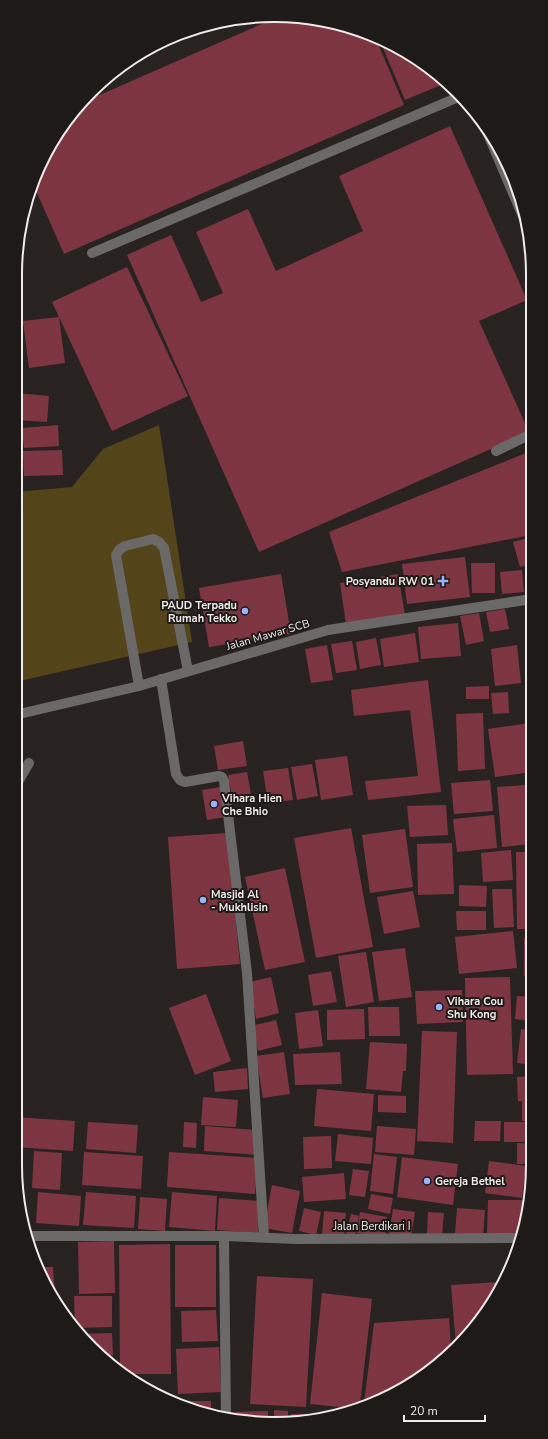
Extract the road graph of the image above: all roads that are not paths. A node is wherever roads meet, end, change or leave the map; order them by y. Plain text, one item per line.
1 (455, 99) edge
2 (498, 159) edge
3 (513, 195) edge
4 (92, 253) dead end
5 (526, 436) edge
6 (496, 451) dead end
7 (526, 600) edge
8 (188, 671) junction
9 (161, 679) junction
10 (139, 686) junction
11 (22, 713) edge
12 (29, 763) dead end
13 (22, 775) edge
14 (32, 1236) edge
15 (224, 1236) junction
16 (264, 1237) junction
17 (515, 1238) edge
18 (226, 1412) edge

1 - 4 street
2 - 3 street
5 - 6 street
7 - 8 street, Jalan Mawar SCB
8 - 9 street, Jalan Mawar SCB
8 - 10 street
9 - 10 street, Jalan Mawar SCB
9 - 16 street
10 - 11 street, Jalan Mawar SCB
12 - 13 street
14 - 15 street, Jalan Berdikari I
15 - 16 street, Jalan Berdikari I
15 - 18 street
16 - 17 street, Jalan Berdikari I

